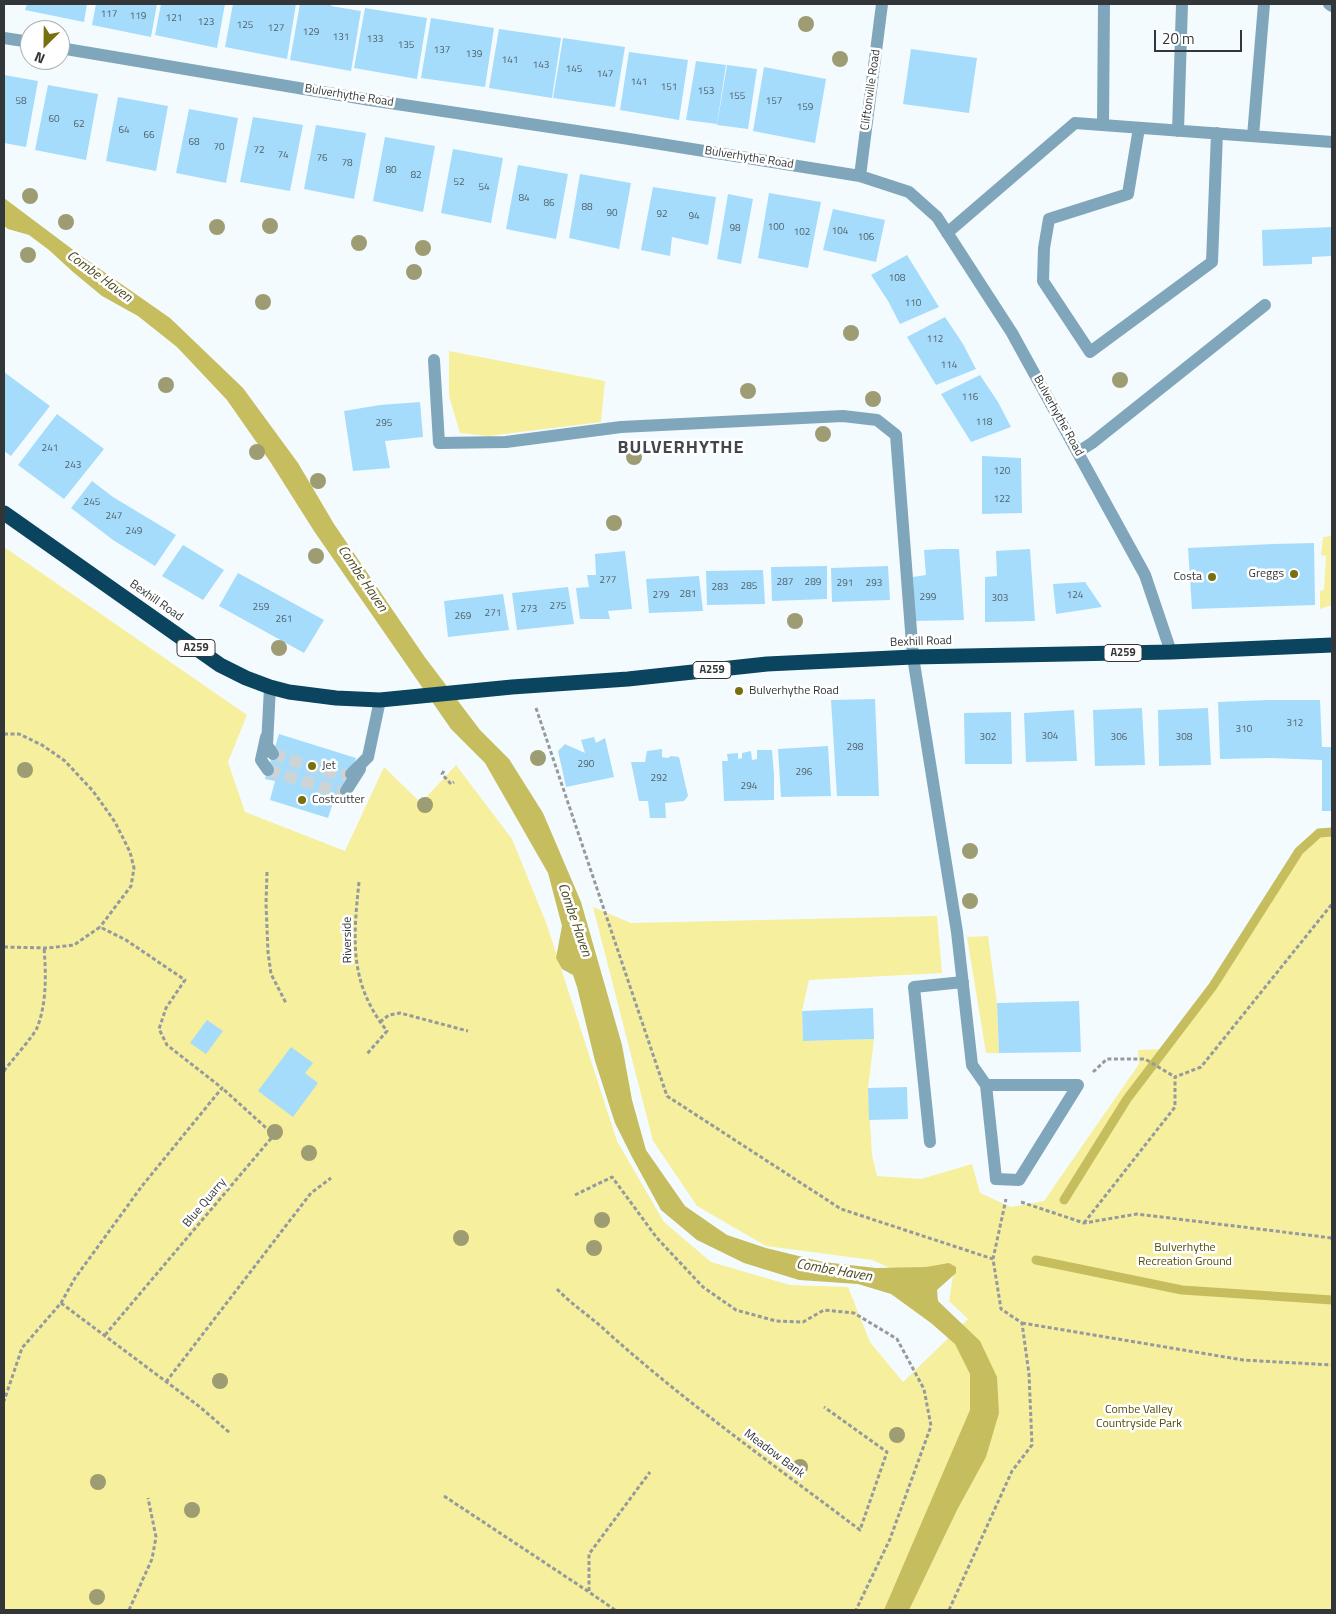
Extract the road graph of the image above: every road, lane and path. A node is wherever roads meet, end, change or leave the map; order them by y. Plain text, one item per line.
1 (882, 4) edge
2 (1104, 4) edge
3 (1182, 4) edge
4 (1264, 4) edge
5 (1329, 4) edge
6 (1332, 6) edge
7 (4, 38) edge
8 (20, 40) edge
9 (70, 50) edge
10 (1104, 125) junction
11 (1139, 128) junction
12 (1178, 130) junction
13 (1217, 133) junction
14 (1253, 136) junction
15 (1332, 137) edge
16 (1332, 142) edge
17 (860, 176) junction
18 (947, 233) junction
19 (1265, 305) dead end
20 (434, 360) dead end
21 (1078, 452) junction
22 (4, 513) edge
23 (1332, 645) edge
24 (1171, 652) junction
25 (913, 657) junction
26 (528, 686) junction
27 (270, 687) junction
28 (380, 700) junction
29 (268, 728) junction
30 (4, 734) edge
31 (273, 754) dead end
32 (368, 757) junction
33 (268, 770) dead end
34 (444, 771) dead end
35 (351, 774) dead end
36 (454, 782) dead end
37 (346, 791) dead end
38 (267, 872) dead end
39 (359, 882) dead end
40 (1332, 904) edge
41 (100, 927) junction
42 (4, 947) edge
43 (44, 947) junction
44 (963, 982) junction
45 (286, 1003) dead end
46 (380, 1022) junction
47 (468, 1031) dead end
48 (366, 1055) dead end
49 (4, 1071) edge
50 (1175, 1077) junction
51 (986, 1085) junction
52 (1078, 1085) junction
53 (222, 1088) junction
54 (930, 1142) dead end
55 (332, 1178) dead end
56 (996, 1178) junction
57 (575, 1195) dead end
58 (1031, 1205) dead end
59 (1084, 1223) junction
60 (1332, 1238) edge
61 (993, 1259) junction
62 (558, 1289) dead end
63 (61, 1303) junction
64 (1022, 1323) junction
65 (105, 1336) junction
66 (1332, 1365) edge
67 (166, 1382) junction
68 (4, 1401) edge
69 (824, 1407) dead end
70 (230, 1433) dead end
71 (650, 1472) dead end
72 (444, 1496) dead end
73 (148, 1498) dead end
74 (589, 1592) junction
75 (129, 1610) edge
76 (614, 1610) edge
77 (856, 1610) edge
78 (949, 1610) edge

1 - 17 street, Cliftonville Road
2 - 10 street
3 - 12 street
4 - 14 street
5 - 6 street
7 - 8 street
9 - 17 street, Bulverhythe Road
10 - 11 street
10 - 18 street
11 - 12 street
11 - 13 street
12 - 13 street
13 - 14 street
14 - 16 street
15 - 16 street
17 - 18 street, Bulverhythe Road
18 - 21 street, Bulverhythe Road
19 - 21 street
20 - 25 street
21 - 24 street, Bulverhythe Road
22 - 27 highway, Bexhill Road / A259
23 - 24 highway, Bexhill Road / A259
24 - 25 highway, Bexhill Road / A259
25 - 26 highway, Bexhill Road / A259
25 - 44 street
26 - 28 highway, Bexhill Road / A259
26 - 61 path
27 - 28 highway, Bexhill Road / A259
27 - 29 street
28 - 32 street
29 - 31 street
29 - 33 street
30 - 41 path
32 - 35 street
32 - 37 street
34 - 36 path
38 - 45 path
39 - 46 path, Riverside
40 - 50 path
41 - 43 path
41 - 53 path, Blue Quarry
42 - 43 path
43 - 49 path
44 - 51 street
44 - 54 street
46 - 47 path
46 - 48 path
50 - 52 path
50 - 59 path
51 - 52 street
51 - 56 street
52 - 56 street
53 - 63 path
53 - 65 path, Blue Quarry
55 - 67 path
56 - 61 path
57 - 77 path
58 - 59 path
59 - 60 path
61 - 64 path
62 - 69 path, Meadow Bank
63 - 65 path
63 - 68 path
64 - 66 path
64 - 78 path
65 - 67 path
67 - 70 path
71 - 74 path
72 - 74 path
73 - 75 path
74 - 76 path

